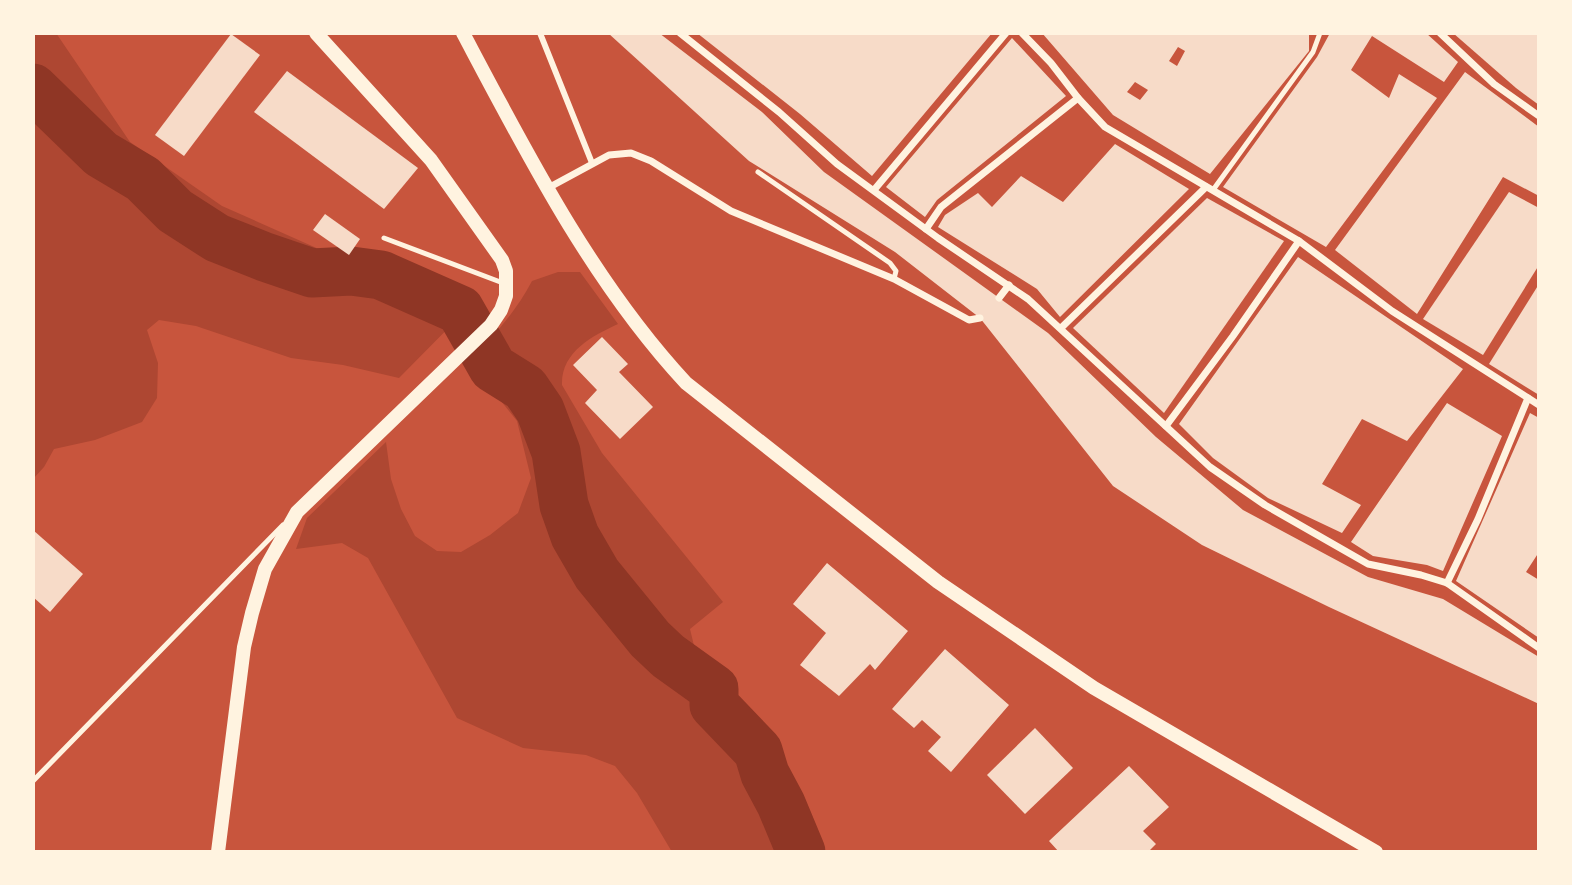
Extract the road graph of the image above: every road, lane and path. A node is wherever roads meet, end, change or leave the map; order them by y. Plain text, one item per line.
1 (316, 33) edge
2 (463, 33) edge
3 (540, 33) edge
4 (680, 33) edge
5 (1006, 33) edge
6 (1022, 33) edge
7 (1321, 33) edge
8 (1440, 33) edge
9 (1078, 97) junction
10 (1539, 116) edge
11 (592, 163) junction
12 (758, 172) dead end
13 (548, 188) junction
14 (1210, 188) junction
15 (874, 190) junction
16 (926, 229) junction
17 (384, 238) dead end
18 (1299, 241) junction
19 (894, 279) junction
20 (506, 284) junction
21 (1009, 285) junction
22 (999, 298) dead end
23 (981, 318) dead end
24 (1060, 328) junction
25 (1528, 398) junction
26 (1539, 405) edge
27 (1166, 426) junction
28 (297, 512) junction
29 (1447, 583) junction
30 (1539, 648) edge
31 (33, 781) edge
32 (220, 833) junction
33 (218, 852) edge
34 (228, 852) edge
35 (1377, 852) edge

1 - 20 main road
2 - 13 main road
3 - 11 street
4 - 15 street
5 - 15 street
6 - 9 street
7 - 14 lane
8 - 10 street
9 - 14 street
9 - 16 street
11 - 13 street
11 - 19 street
12 - 19 lane
13 - 35 main road
14 - 18 street
14 - 24 street
15 - 16 street
16 - 21 street
17 - 20 lane
18 - 25 street
18 - 27 street
19 - 23 street
20 - 28 main road
21 - 22 street
21 - 24 street
24 - 27 street
25 - 26 street
25 - 29 street
27 - 29 street
28 - 31 lane
28 - 32 main road
29 - 30 street
32 - 33 main road
32 - 34 lane

